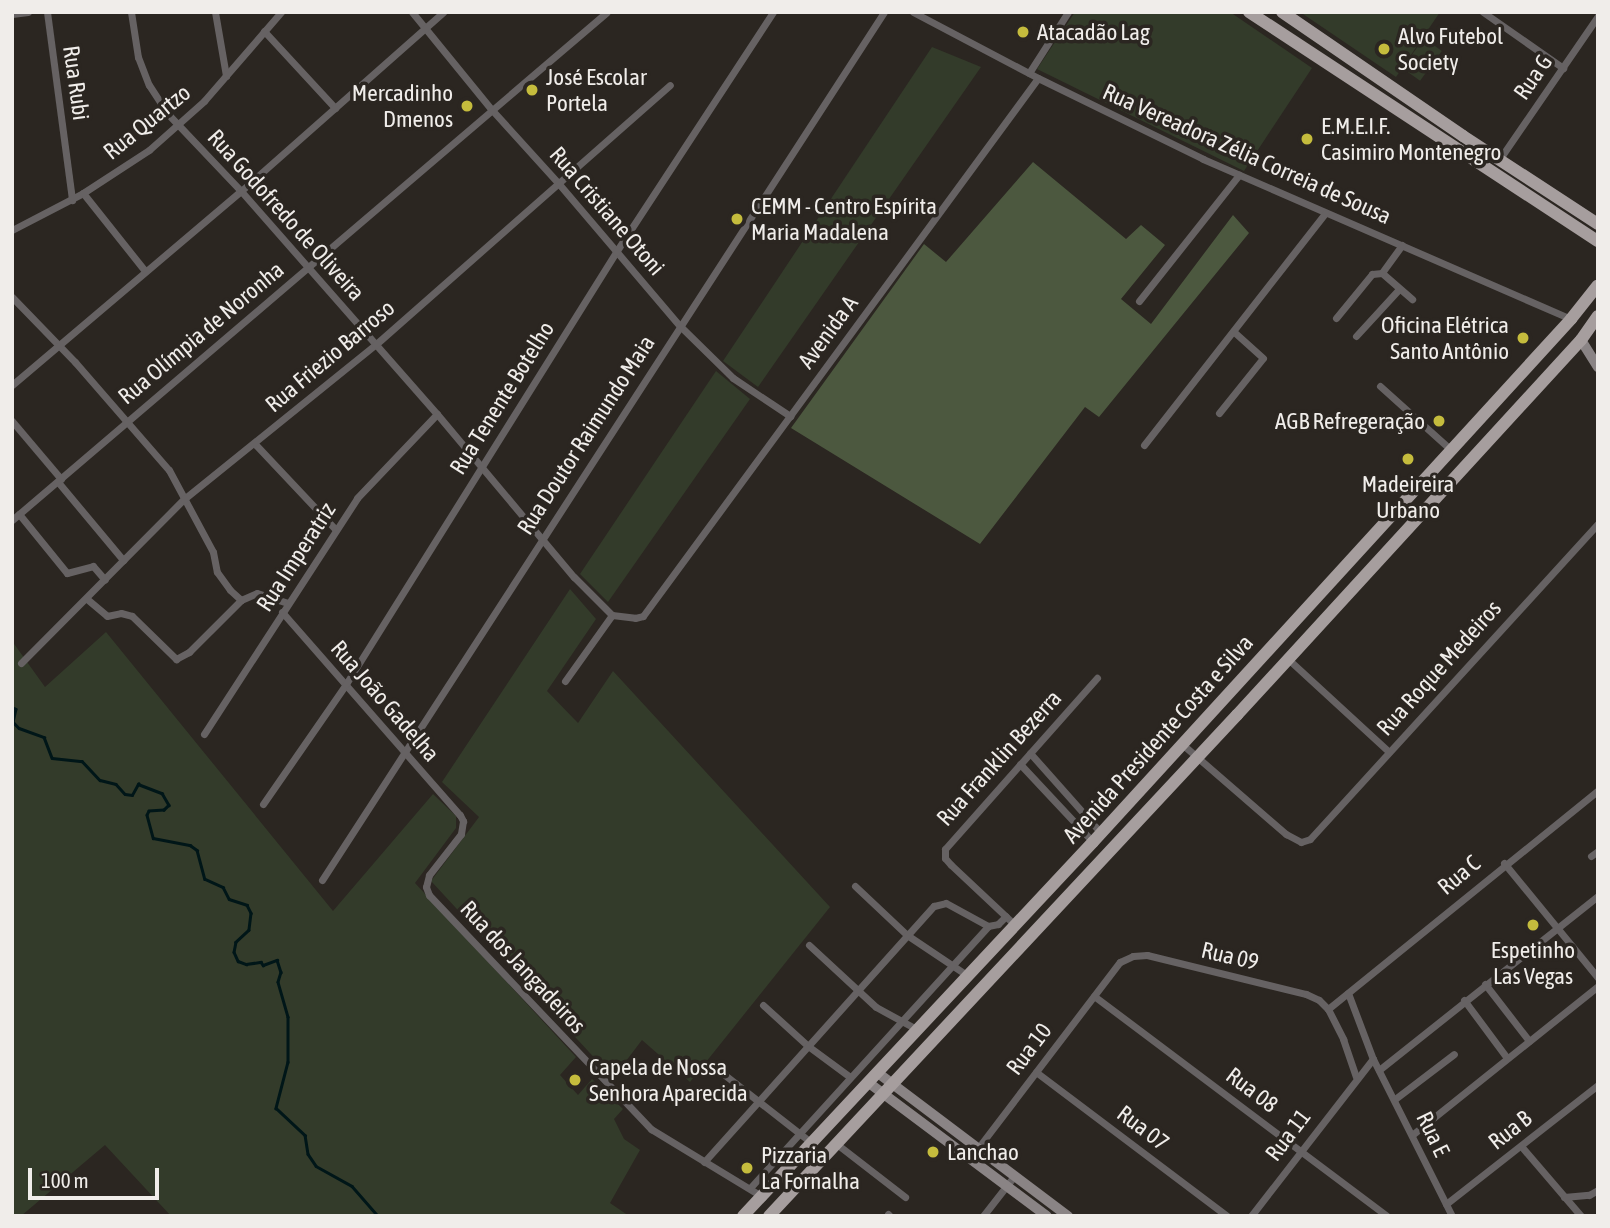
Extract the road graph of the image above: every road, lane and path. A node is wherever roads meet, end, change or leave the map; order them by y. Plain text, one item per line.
1 (28, 12) edge
2 (47, 12) edge
3 (131, 12) edge
4 (215, 12) edge
5 (281, 12) edge
6 (412, 12) edge
7 (443, 12) edge
8 (607, 12) edge
9 (773, 12) edge
10 (884, 12) edge
11 (913, 12) edge
12 (1068, 12) edge
13 (1249, 12) edge
14 (1282, 12) edge
15 (1483, 12) edge
16 (12, 15) edge
17 (1598, 16) edge
18 (425, 28) junction
19 (264, 31) junction
20 (1563, 68) junction
21 (1028, 73) junction
22 (226, 76) junction
23 (1038, 78) junction
24 (670, 85) dead end
25 (335, 108) junction
26 (492, 110) junction
27 (180, 125) junction
28 (1499, 160) junction
29 (1240, 175) junction
30 (559, 184) junction
31 (241, 191) junction
32 (83, 193) junction
33 (72, 200) junction
34 (1325, 213) junction
35 (1598, 224) edge
36 (12, 230) edge
37 (1598, 241) edge
38 (1402, 245) junction
39 (616, 252) junction
40 (308, 268) junction
41 (145, 271) junction
42 (1382, 273) junction
43 (1598, 285) edge
44 (1399, 289) junction
45 (12, 297) edge
46 (1412, 299) dead end
47 (1139, 301) dead end
48 (1598, 316) edge
49 (1336, 318) dead end
50 (1571, 319) junction
51 (680, 326) junction
52 (1233, 331) junction
53 (1356, 336) dead end
54 (1581, 340) junction
55 (375, 345) junction
56 (58, 347) junction
57 (1598, 367) edge
58 (1520, 374) junction
59 (12, 385) edge
60 (1380, 386) dead end
61 (1529, 397) junction
62 (1489, 407) junction
63 (1219, 413) dead end
64 (437, 414) junction
65 (790, 416) junction
66 (12, 421) edge
67 (126, 422) junction
68 (1496, 432) junction
69 (255, 444) junction
70 (1144, 445) dead end
71 (1450, 449) junction
72 (480, 469) junction
73 (59, 480) junction
74 (184, 499) junction
75 (15, 517) edge
76 (1598, 524) edge
77 (335, 529) junction
78 (541, 538) junction
79 (123, 560) junction
80 (1342, 568) junction
81 (105, 580) junction
82 (1359, 582) junction
83 (87, 599) junction
84 (241, 600) junction
85 (287, 603) junction
86 (282, 612) junction
87 (612, 615) junction
88 (1288, 659) junction
89 (21, 663) dead end
90 (1097, 678) dead end
91 (565, 681) dead end
92 (346, 684) junction
93 (204, 734) dead end
94 (1182, 744) junction
95 (1389, 752) junction
96 (1030, 753) junction
97 (404, 754) junction
98 (1197, 757) junction
99 (1020, 764) junction
100 (1598, 790) edge
101 (262, 804) dead end
102 (460, 815) joint
103 (1097, 837) junction
104 (1504, 863) junction
105 (322, 880) dead end
106 (855, 886) dead end
107 (1598, 896) edge
108 (1011, 921) junction
109 (988, 926) junction
110 (1557, 929) junction
111 (907, 935) junction
112 (809, 945) dead end
113 (1120, 962) joint
114 (954, 965) junction
115 (971, 973) junction
116 (1598, 978) edge
117 (989, 982) junction
118 (1485, 984) junction
119 (1598, 986) edge
120 (955, 990) junction
121 (859, 991) junction
122 (1348, 993) junction
123 (1094, 996) junction
124 (1464, 1000) junction
125 (968, 1005) junction
126 (763, 1006) dead end
127 (1328, 1009) junction
128 (903, 1021) junction
129 (918, 1030) junction
130 (1529, 1041) junction
131 (808, 1046) junction
132 (1454, 1054) dead end
133 (1507, 1058) junction
134 (1373, 1059) junction
135 (712, 1065) dead end
136 (1379, 1070) junction
137 (1036, 1072) junction
138 (878, 1073) junction
139 (850, 1077) junction
140 (1356, 1077) junction
141 (869, 1083) junction
142 (894, 1084) junction
143 (1598, 1085) edge
144 (884, 1095) junction
145 (1395, 1100) junction
146 (758, 1103) junction
147 (799, 1133) junction
148 (1412, 1135) junction
149 (813, 1143) junction
150 (838, 1145) junction
151 (1521, 1146) junction
152 (979, 1147) junction
153 (1300, 1151) junction
154 (970, 1159) junction
155 (704, 1162) junction
156 (1015, 1175) junction
157 (1006, 1185) junction
158 (750, 1188) junction
159 (1598, 1190) edge
160 (763, 1197) junction
161 (905, 1197) dead end
162 (1564, 1197) junction
163 (1446, 1204) junction
164 (774, 1214) edge
165 (743, 1216) edge
166 (984, 1216) edge
167 (1047, 1216) edge
168 (1068, 1216) edge
169 (1227, 1216) edge
170 (1251, 1216) edge
171 (1387, 1216) edge
172 (1452, 1216) edge
173 (1581, 1216) edge

1 - 16 street
2 - 33 street, Rua Rubi
3 - 27 street, Rua Godofredo de Oliveira
4 - 22 street
5 - 19 street, Rua Quartzo
6 - 18 street, Rua Cristiane Otoni
7 - 18 street
8 - 26 street, Rua Olímpia de Noronha
9 - 39 street, Rua Tenente Botelho
10 - 51 street, Rua Doutor Raimundo Maia
11 - 21 street, Rua Vereadora Zélia Correia de Sousa
12 - 21 street
13 - 37 main road
14 - 28 main road
15 - 20 street
17 - 20 street, Rua G
18 - 25 street
18 - 26 street, Rua Cristiane Otoni
19 - 22 street, Rua Quartzo
19 - 25 street
20 - 28 street, Rua G
21 - 23 street, Rua Vereadora Zélia Correia de Sousa
22 - 27 street, Rua Quartzo
23 - 29 street, Rua Vereadora Zélia Correia de Sousa
23 - 65 street, Avenida A
24 - 30 street, Rua Friezio Barroso
25 - 31 street
26 - 30 street, Rua Cristiane Otoni
26 - 40 street, Rua Olímpia de Noronha
27 - 31 street, Rua Godofredo de Oliveira
27 - 32 street, Rua Quartzo
28 - 35 main road
29 - 34 street, Rua Vereadora Zélia Correia de Sousa
29 - 47 street
30 - 39 street, Rua Cristiane Otoni
30 - 55 street, Rua Friezio Barroso
31 - 40 street, Rua Godofredo de Oliveira
31 - 41 street
32 - 33 street, Rua Quartzo
32 - 41 street
33 - 36 street, Rua Quartzo
34 - 38 street, Rua Vereadora Zélia Correia de Sousa
34 - 52 street
38 - 42 street
38 - 50 street, Rua Vereadora Zélia Correia de Sousa
39 - 51 street, Rua Cristiane Otoni
39 - 72 street, Rua Tenente Botelho
40 - 55 street, Rua Godofredo de Oliveira
40 - 67 street, Rua Olímpia de Noronha
41 - 56 street
42 - 44 street
42 - 49 street
43 - 50 main road, Avenida Presidente Costa e Silva
44 - 46 street
44 - 53 street
45 - 56 street
48 - 54 main road, Avenida Presidente Costa e Silva
50 - 58 main road, Avenida Presidente Costa e Silva
51 - 65 street, Rua Cristiane Otoni
51 - 78 street, Rua Doutor Raimundo Maia
52 - 63 street
52 - 70 street
54 - 57 street
54 - 61 main road, Avenida Presidente Costa e Silva
55 - 64 street, Rua Godofredo de Oliveira
55 - 69 street, Rua Friezio Barroso
56 - 59 street
56 - 67 street
58 - 61 main road
58 - 62 main road, Avenida Presidente Costa e Silva
60 - 71 street
61 - 68 main road, Avenida Presidente Costa e Silva
62 - 68 main road
62 - 71 main road, Avenida Presidente Costa e Silva
64 - 72 street, Rua Godofredo de Oliveira
64 - 77 street, Rua Imperatriz
65 - 87 street, Avenida A
66 - 73 street
67 - 73 street, Rua Olímpia de Noronha
67 - 74 street
68 - 82 main road, Avenida Presidente Costa e Silva
69 - 74 street, Rua Friezio Barroso
69 - 77 street
71 - 80 main road, Avenida Presidente Costa e Silva
72 - 78 street, Rua Godofredo de Oliveira
72 - 92 street, Rua Tenente Botelho
73 - 75 street, Rua Olímpia de Noronha
73 - 79 street
74 - 79 street, Rua Friezio Barroso
74 - 84 street
75 - 81 street
76 - 95 street, Rua Roque Medeiros
77 - 85 street, Rua Imperatriz
78 - 87 street, Rua Godofredo de Oliveira
78 - 97 street, Rua Doutor Raimundo Maia
79 - 81 street, Rua Friezio Barroso
80 - 82 main road
80 - 94 main road, Avenida Presidente Costa e Silva
81 - 83 street, Rua Friezio Barroso
82 - 88 main road, Avenida Presidente Costa e Silva
83 - 84 street
83 - 89 street, Rua Friezio Barroso
84 - 85 street
85 - 86 street, Rua Imperatriz
86 - 92 street, Rua João Gadelha
86 - 93 street, Rua Imperatriz
87 - 91 street
88 - 95 street
88 - 98 main road, Avenida Presidente Costa e Silva
90 - 96 street, Rua Franklin Bezerra
92 - 97 street, Rua João Gadelha
92 - 101 street, Rua Tenente Botelho
94 - 98 street
94 - 103 main road, Avenida Presidente Costa e Silva
95 - 98 street, Rua Roque Medeiros
96 - 99 street, Rua Franklin Bezerra
96 - 103 street
97 - 102 street, Rua João Gadelha
97 - 105 street, Rua Doutor Raimundo Maia
98 - 117 main road, Avenida Presidente Costa e Silva
99 - 103 street
99 - 108 street, Rua Franklin Bezerra
100 - 104 street, Rua C
102 - 155 street, Rua dos Jangadeiros
103 - 108 main road, Avenida Presidente Costa e Silva
104 - 110 street
104 - 122 street, Rua C
106 - 111 street
107 - 110 street
108 - 109 street
108 - 115 main road, Avenida Presidente Costa e Silva
109 - 111 street
109 - 114 street
110 - 116 street
110 - 118 street
111 - 114 street
111 - 121 street
112 - 121 street
113 - 123 street, Rua 10
113 - 127 street, Rua 09
114 - 115 street
114 - 128 street
115 - 117 main road
115 - 120 main road, Avenida Presidente Costa e Silva
117 - 125 main road, Avenida Presidente Costa e Silva
118 - 124 street
118 - 130 street
119 - 130 street
120 - 125 main road
120 - 129 main road, Avenida Presidente Costa e Silva
121 - 128 street
121 - 131 street
122 - 127 street
122 - 134 street
123 - 137 street, Rua 10
123 - 153 street, Rua 08
124 - 133 street
124 - 136 street
125 - 142 main road, Avenida Presidente Costa e Silva
126 - 131 street
127 - 140 street
128 - 129 street
128 - 139 street
129 - 138 main road, Avenida Presidente Costa e Silva
130 - 133 street
131 - 139 street
131 - 146 street
132 - 145 street
133 - 148 street
134 - 136 street, Rua E
134 - 140 street
135 - 146 street
136 - 145 street, Rua E
137 - 152 street, Rua 10
137 - 169 street, Rua 07
138 - 141 main road, Avenida Presidente Costa e Silva
138 - 142 street
139 - 147 street
140 - 153 street, Rua 11
141 - 144 street
141 - 149 main road, Avenida Presidente Costa e Silva
142 - 144 main road, Avenida Presidente Costa e Silva
142 - 152 street
143 - 151 street, Rua B
144 - 150 main road, Avenida Presidente Costa e Silva
144 - 154 street
145 - 148 street, Rua E
146 - 147 street
146 - 155 street
147 - 149 street
147 - 158 street
148 - 163 street, Rua E
149 - 160 main road, Avenida Presidente Costa e Silva
150 - 161 street
150 - 164 main road, Avenida Presidente Costa e Silva
151 - 162 street
151 - 163 street, Rua B
152 - 154 street, Rua 10
152 - 156 street
153 - 170 street, Rua 11
153 - 171 street, Rua 08
154 - 157 street
155 - 158 street, Rua dos Jangadeiros
156 - 157 street
156 - 168 street
157 - 166 street
157 - 167 street
158 - 160 street, Rua dos Jangadeiros
159 - 162 street
160 - 165 main road, Avenida Presidente Costa e Silva
162 - 173 street
163 - 172 street, Rua E

